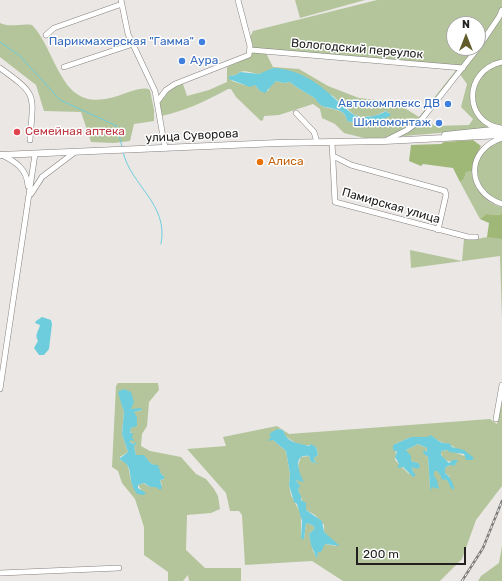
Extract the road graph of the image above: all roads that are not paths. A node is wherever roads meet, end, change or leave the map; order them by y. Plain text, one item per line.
1 (238, 0) edge
2 (122, 2) edge
3 (502, 10) edge
4 (46, 35) dead end
5 (486, 36) edge
6 (133, 44) junction
7 (250, 50) junction
8 (472, 56) edge
9 (502, 62) edge
10 (64, 66) dead end
11 (0, 68) edge
12 (463, 68) junction
13 (157, 102) junction
14 (296, 113) dead end
15 (502, 129) edge
16 (502, 136) edge
17 (30, 140) dead end
18 (385, 141) junction
19 (317, 142) junction
20 (332, 142) junction
21 (165, 148) junction
22 (75, 152) junction
23 (35, 154) junction
24 (0, 155) edge
25 (333, 156) junction
26 (29, 197) junction
27 (502, 204) edge
28 (438, 230) junction
29 (476, 238) dead end
30 (502, 385) edge
31 (0, 388) edge
32 (496, 418) dead end
33 (119, 568) dead end
34 (0, 573) edge

1 - 7 street
2 - 4 street
2 - 6 street
3 - 5 street
6 - 10 street
6 - 13 street
7 - 12 street, Вологодский переулок
7 - 13 street
8 - 12 street
9 - 15 street
11 - 17 street
12 - 18 street
13 - 21 street
14 - 19 street
15 - 18 main road, улица Суворова
16 - 18 main road, улица Суворова
16 - 27 street
18 - 20 main road, улица Суворова
19 - 20 main road, улица Суворова
19 - 21 main road, улица Суворова
20 - 25 street, Памирская улица
21 - 22 main road, улица Суворова
22 - 23 main road, улица Суворова
22 - 26 street
23 - 24 main road, улица Суворова
23 - 26 street
24 - 26 street
25 - 28 street, Памирская улица
25 - 28 street
26 - 31 street
28 - 29 street, Памирская улица
30 - 32 street
33 - 34 street

